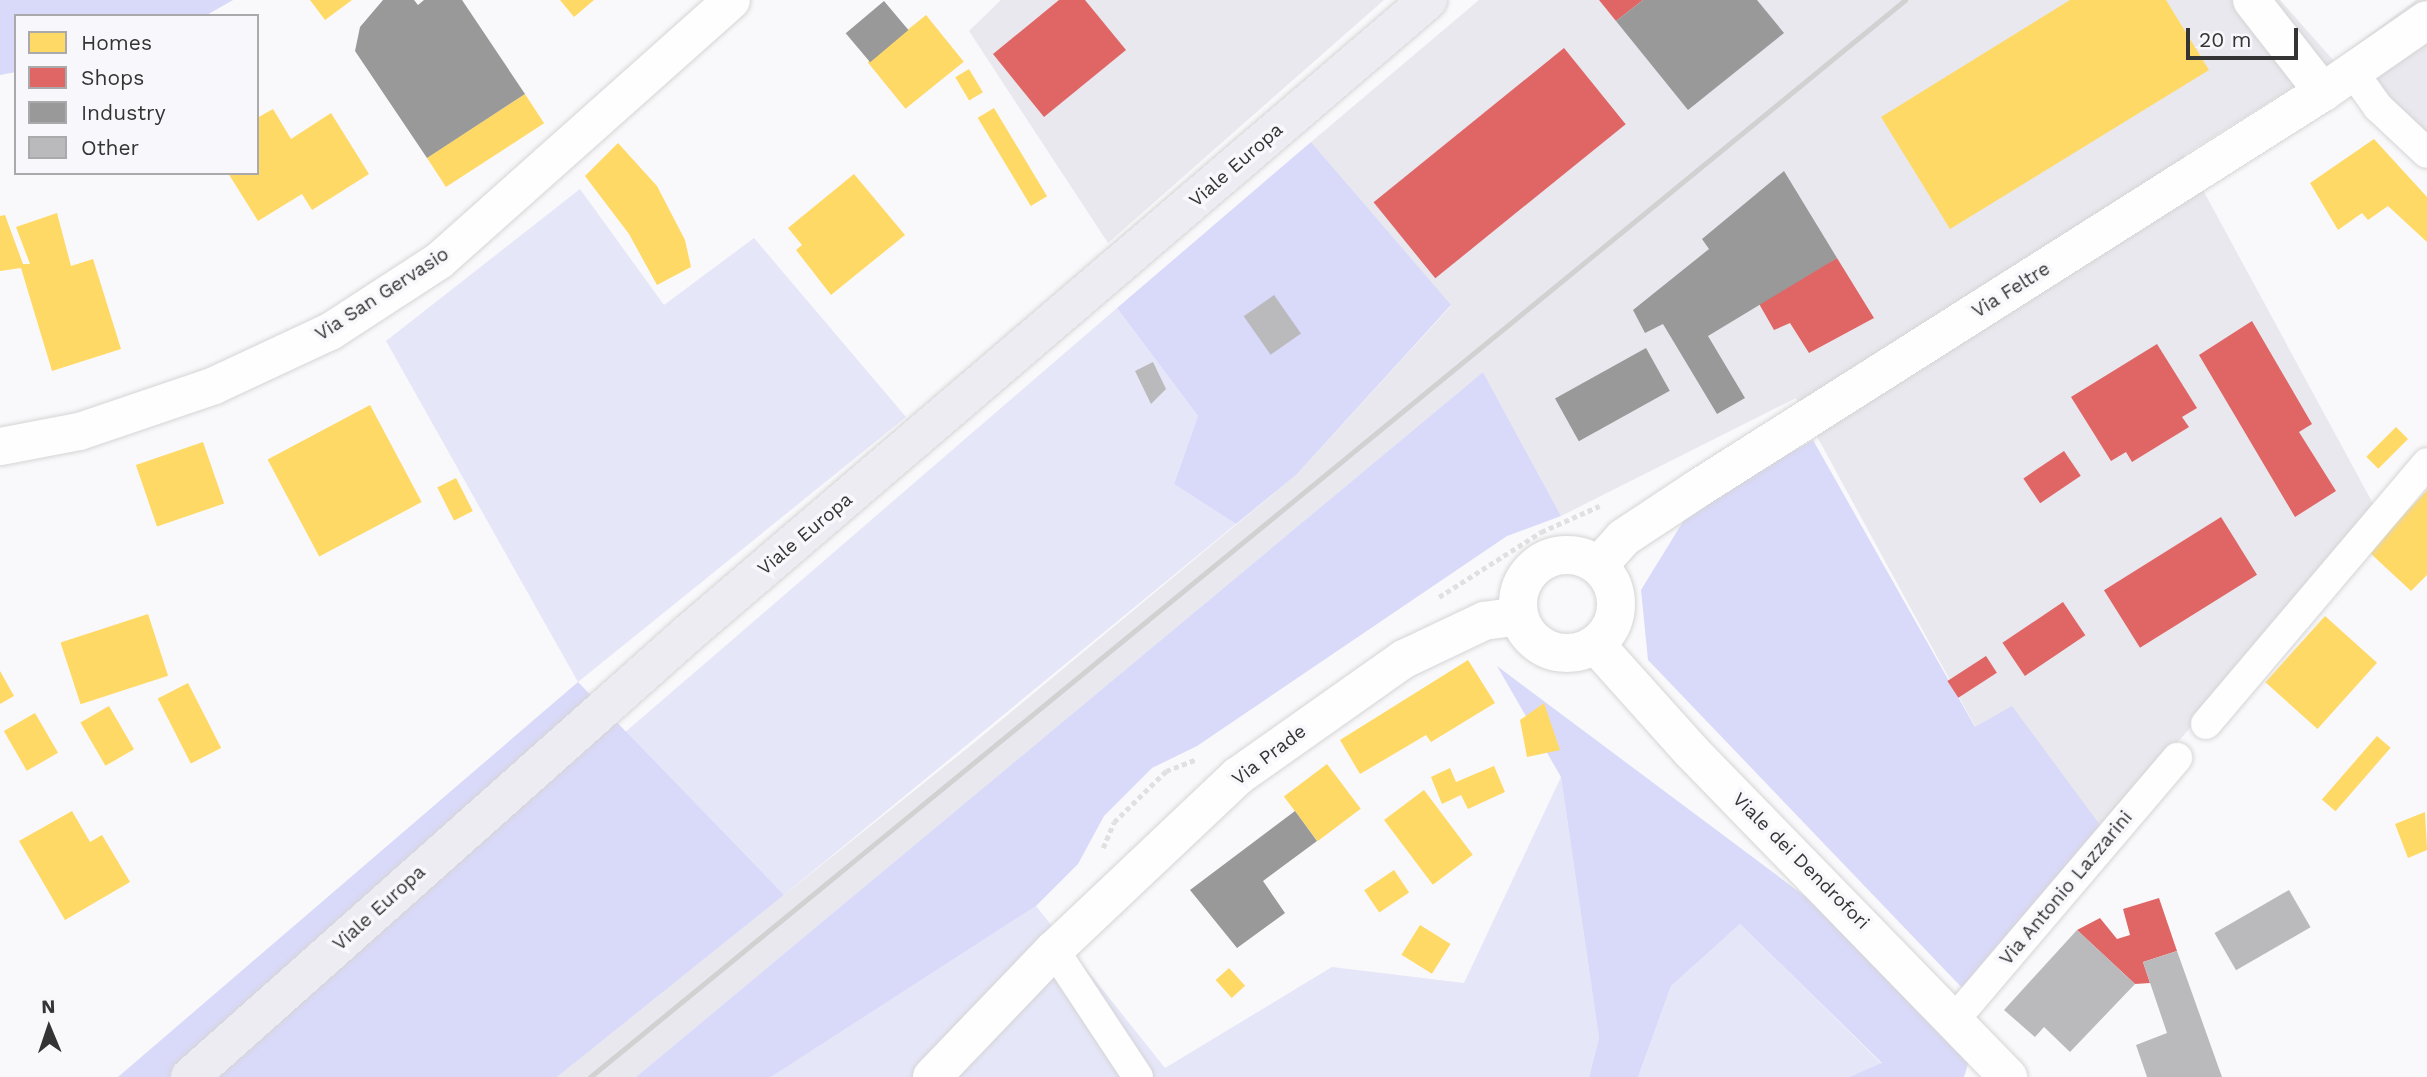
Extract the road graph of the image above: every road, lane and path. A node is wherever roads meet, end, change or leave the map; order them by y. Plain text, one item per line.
1 (731, 0) edge
2 (1428, 0) edge
3 (2250, 0) edge
4 (2427, 20) edge
5 (2338, 82) junction
6 (2427, 153) edge
7 (0, 446) edge
8 (2427, 463) edge
9 (1599, 565) junction
10 (1519, 616) junction
11 (1596, 645) junction
12 (2206, 724) dead end
13 (2177, 758) dead end
14 (1054, 950) junction
15 (1955, 1019) junction
16 (190, 1077) edge
17 (932, 1077) edge
18 (1138, 1077) edge
19 (2008, 1077) edge

1 - 7 street, Via San Gervasio
2 - 16 main road, Viale Europa
3 - 5 street
4 - 5 main road, Via Feltre
5 - 6 street
5 - 9 main road, Via Feltre
8 - 12 street
9 - 10 main road
9 - 11 main road
10 - 11 main road
10 - 14 main road, Via Prade
11 - 15 main road, Viale dei Dendrofori
13 - 15 street, Via Antonio Lazzarini
14 - 17 main road, Via Prade
14 - 18 street
15 - 19 main road, Viale dei Dendrofori

